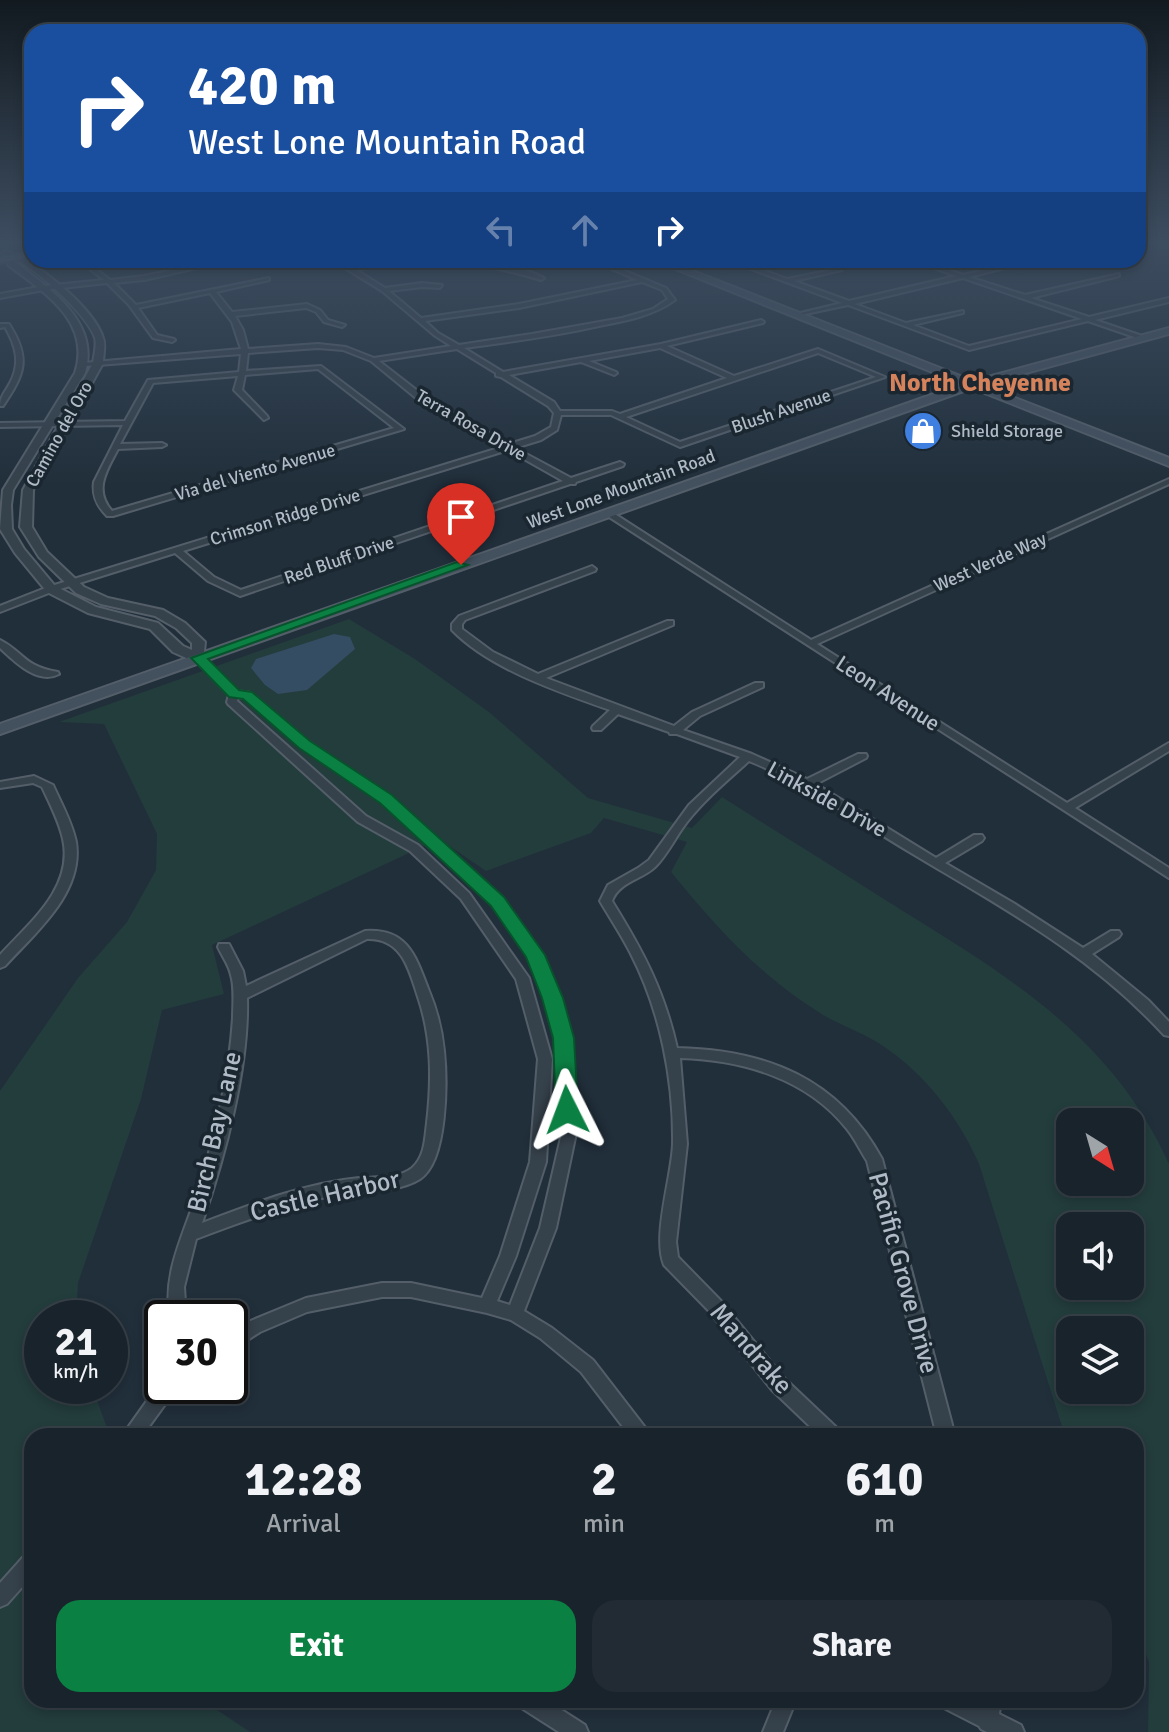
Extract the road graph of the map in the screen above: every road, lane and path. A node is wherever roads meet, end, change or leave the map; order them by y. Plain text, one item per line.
1 (74, 323) edge
2 (90, 323) edge
3 (146, 323) edge
4 (237, 323) edge
5 (333, 323) edge
6 (423, 323) edge
7 (595, 323) edge
8 (758, 323) edge
9 (826, 323) edge
10 (898, 323) edge
11 (914, 323) edge
12 (1077, 323) edge
13 (1103, 323) edge
14 (342, 325) dead end
15 (904, 325) junction
16 (4, 326) edge
17 (1169, 331) edge
18 (1143, 338) junction
19 (172, 340) dead end
20 (460, 346) junction
21 (661, 346) junction
22 (245, 353) junction
23 (373, 360) junction
24 (584, 361) junction
25 (98, 363) junction
26 (85, 364) junction
27 (614, 373) dead end
28 (241, 374) junction
29 (498, 375) junction
30 (732, 378) junction
31 (978, 382) junction
32 (0, 404) edge
33 (558, 413) junction
34 (620, 416) junction
35 (264, 418) dead end
36 (128, 423) junction
37 (49, 424) junction
38 (65, 424) junction
39 (0, 425) edge
40 (162, 445) dead end
41 (115, 447) junction
42 (506, 448) junction
43 (1169, 453) edge
44 (1169, 462) edge
45 (620, 464) dead end
46 (1169, 481) edge
47 (572, 482) junction
48 (607, 513) junction
49 (178, 551) junction
50 (592, 569) dead end
51 (71, 583) junction
52 (51, 589) junction
53 (0, 609) edge
54 (670, 623) dead end
55 (0, 643) edge
56 (811, 643) junction
57 (198, 658) junction
58 (54, 674) dead end
59 (537, 678) junction
60 (759, 685) dead end
61 (234, 694) junction
62 (615, 711) junction
63 (597, 728) dead end
64 (0, 729) edge
65 (674, 732) junction
66 (1169, 746) edge
67 (748, 756) junction
68 (862, 756) dead end
69 (807, 784) junction
70 (0, 785) edge
71 (1067, 808) junction
72 (978, 838) dead end
73 (936, 863) junction
74 (1169, 874) edge
75 (1115, 934) dead end
76 (224, 947) dead end
77 (1082, 955) junction
78 (0, 963) edge
79 (240, 995) junction
80 (1169, 1031) edge
81 (671, 1053) junction
82 (190, 1234) junction
83 (175, 1300) edge
84 (487, 1306) junction
85 (515, 1314) junction
86 (248, 1331) edge
87 (155, 1404) edge
88 (137, 1428) edge
89 (635, 1428) edge
90 (825, 1428) edge
91 (944, 1428) edge
92 (24, 1571) edge
93 (0, 1597) edge
94 (540, 1708) edge
95 (783, 1708) edge
96 (963, 1708) edge
97 (990, 1708) edge
98 (988, 1722) junction
99 (578, 1732) edge
100 (773, 1732) edge
101 (1014, 1732) edge

1 - 26 street, Camino del Oro
2 - 25 street, Camino del Oro
3 - 19 street
4 - 22 street
5 - 14 street
6 - 20 street
7 - 20 street
8 - 21 street
9 - 31 main road
10 - 15 street
11 - 15 street
12 - 15 street
13 - 18 street
16 - 32 street
17 - 18 main road, West Lone Mountain Road
18 - 31 main road, West Lone Mountain Road
20 - 23 street
20 - 29 street
21 - 24 street
21 - 30 street
22 - 23 street, Terra Rosa Drive
22 - 25 street
22 - 28 street
23 - 42 street, Terra Rosa Drive
24 - 27 street
24 - 29 street
25 - 26 street
25 - 38 street, Camino del Oro
26 - 37 street, Camino del Oro
28 - 35 street
28 - 36 street
28 - 41 street, Via del Viento Avenue
29 - 33 street
30 - 34 street
30 - 34 street, Blush Avenue
31 - 43 main road
31 - 44 main road
31 - 48 main road, West Lone Mountain Road
33 - 34 street
33 - 42 street, Crimson Ridge Drive
36 - 38 street
36 - 41 street
37 - 38 street
37 - 39 street
37 - 52 street, Camino del Oro
38 - 51 street, Camino del Oro
40 - 41 street
42 - 47 street, Terra Rosa Drive
42 - 49 street, Crimson Ridge Drive
45 - 47 street, Red Bluff Drive
46 - 56 street, West Verde Way
47 - 49 street, Red Bluff Drive
48 - 56 street, Leon Avenue
48 - 57 main road, West Lone Mountain Road
49 - 51 street, Crimson Ridge Drive
50 - 59 street, Linkside Drive
51 - 52 street, Crimson Ridge Drive
51 - 57 street, Camino del Oro
52 - 53 street, Crimson Ridge Drive
52 - 57 street, Camino del Oro
54 - 59 street
55 - 58 street
56 - 71 street, Leon Avenue
57 - 61 street
57 - 64 main road, West Lone Mountain Road
59 - 62 street, Linkside Drive
60 - 65 street
61 - 84 street
61 - 85 street
62 - 63 street
62 - 65 street, Linkside Drive
65 - 67 street, Linkside Drive
66 - 71 street
67 - 69 street, Linkside Drive
67 - 81 street
68 - 69 street
69 - 73 street, Linkside Drive
70 - 78 street
71 - 74 street, Leon Avenue
72 - 73 street
73 - 77 street, Linkside Drive
75 - 77 street
76 - 79 street, Birch Bay Lane
77 - 80 street, Linkside Drive
79 - 82 street, Birch Bay Lane
79 - 82 street, Castle Harbor
81 - 90 street, Mandrake
81 - 91 street, Pacific Grove Drive
82 - 83 street, Birch Bay Lane
84 - 85 street
84 - 86 street
85 - 89 street
87 - 88 street
92 - 93 street
94 - 99 street
95 - 100 street
96 - 98 street
97 - 98 street
98 - 101 street

